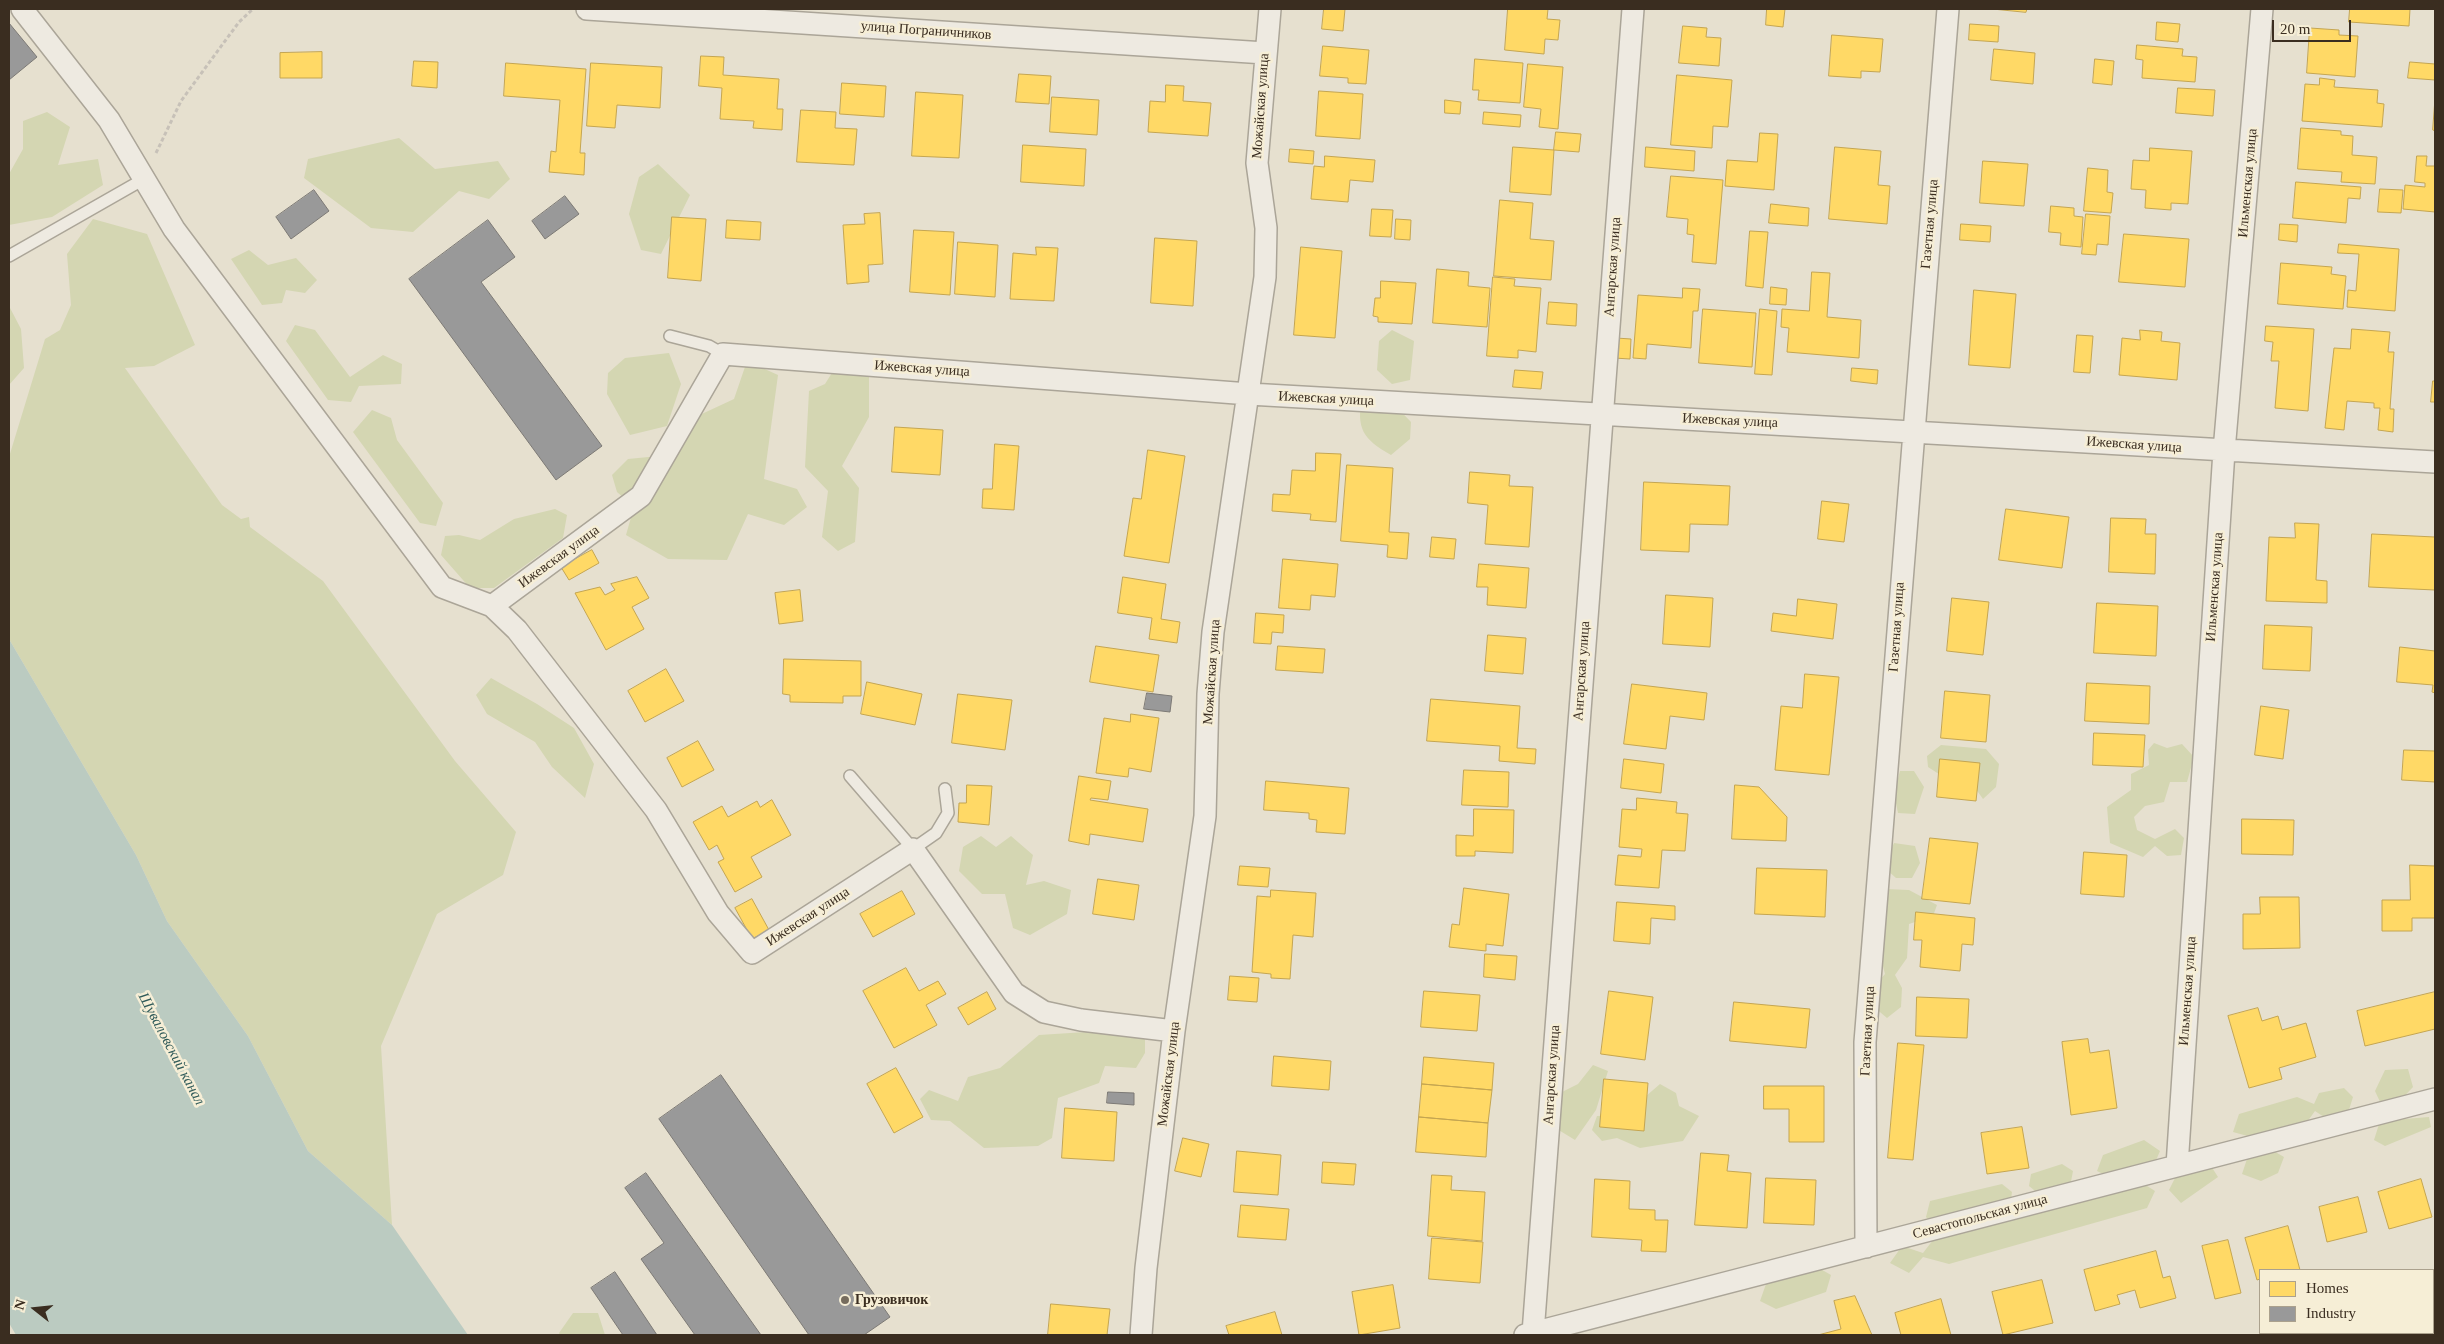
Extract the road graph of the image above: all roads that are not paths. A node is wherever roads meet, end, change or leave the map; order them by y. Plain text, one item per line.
1 (22, 9) edge
2 (587, 9) edge
3 (1270, 9) edge
4 (1633, 9) edge
5 (1948, 9) edge
6 (2262, 9) edge
7 (1265, 53) junction
8 (144, 179) junction
9 (9, 256) edge
10 (670, 336) dead end
11 (723, 354) junction
12 (1249, 394) junction
13 (1601, 414) junction
14 (1913, 431) junction
15 (2224, 451) junction
16 (2435, 462) edge
17 (492, 606) junction
18 (850, 776) dead end
19 (945, 790) dead end
20 (913, 849) junction
21 (1174, 1031) junction
22 (2435, 1099) edge
23 (2177, 1166) junction
24 (1866, 1247) junction
25 (1529, 1334) edge
26 (1141, 1335) edge

1 - 8 street
2 - 7 street, улица Пограничников
3 - 7 street, Можайская улица
4 - 13 street, Ангарская улица
5 - 14 street, Газетная улица
6 - 15 street, Ильменская улица
7 - 12 street, Можайская улица
8 - 9 lane
8 - 17 street
10 - 11 lane
11 - 12 street, Ижевская улица
11 - 17 street, Ижевская улица
12 - 13 street, Ижевская улица
12 - 21 street, Можайская улица
13 - 14 street, Ижевская улица
13 - 25 street, Ангарская улица
14 - 15 street, Ижевская улица
14 - 24 street, Газетная улица
15 - 16 street, Ижевская улица
15 - 23 street, Ильменская улица
17 - 20 street, Ижевская улица
18 - 20 lane
19 - 20 lane
20 - 21 street
21 - 26 street, Можайская улица
22 - 23 street, Севастопольская улица
23 - 24 street, Севастопольская улица
24 - 25 street, Севастопольская улица

